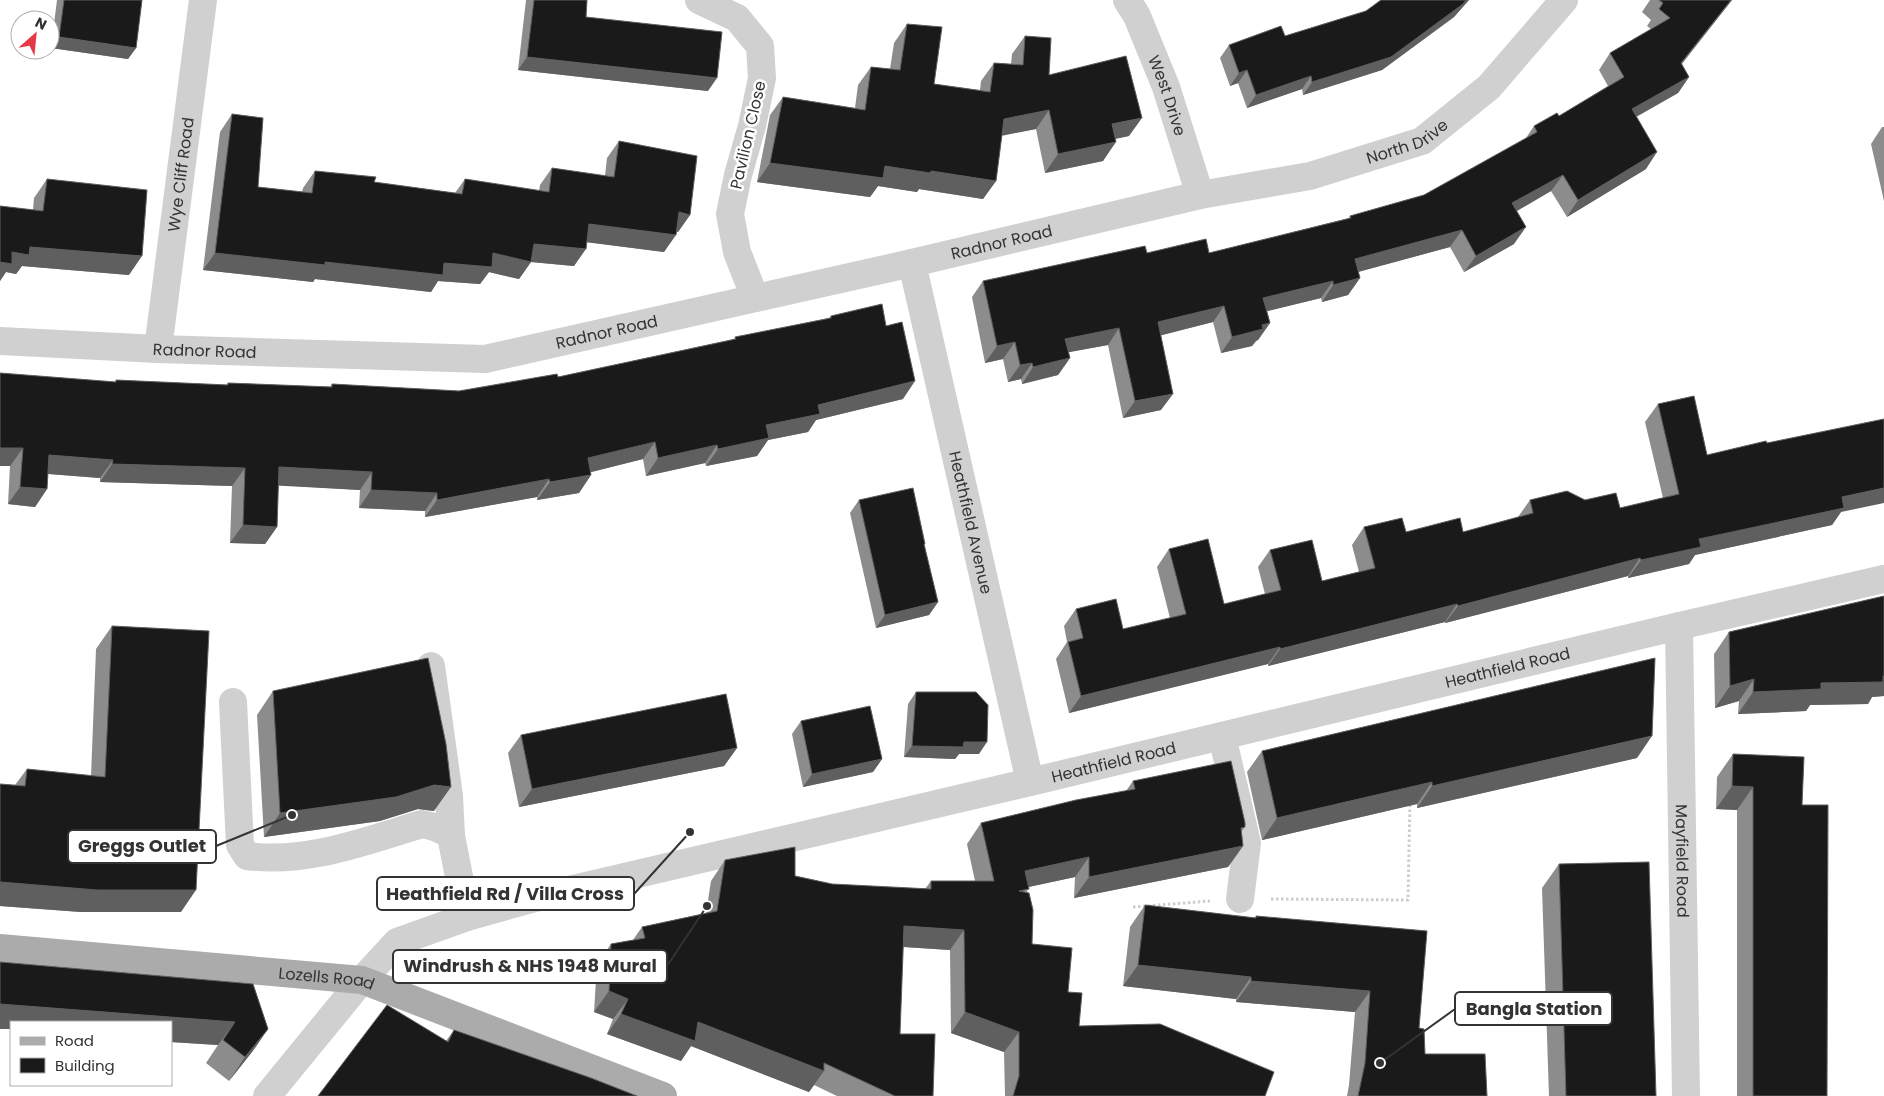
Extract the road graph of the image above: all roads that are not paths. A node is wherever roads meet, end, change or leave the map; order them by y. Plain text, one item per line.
1 (203, 0) edge
2 (699, 0) edge
3 (1126, 0) edge
4 (1564, 0) edge
5 (1200, 195) junction
6 (912, 263) junction
7 (755, 298) junction
8 (0, 341) edge
9 (158, 349) junction
10 (1884, 579) edge
11 (1679, 626) junction
12 (431, 666) edge
13 (233, 702) dead end
14 (1222, 736) junction
15 (1030, 782) junction
16 (451, 836) junction
17 (1240, 899) dead end
18 (467, 917) junction
19 (0, 948) edge
20 (362, 980) junction
21 (267, 1096) edge
22 (663, 1096) edge
23 (1686, 1096) edge

1 - 9 street, Wye Cliff Road
2 - 7 street, Pavilion Close
3 - 5 street, West Drive
4 - 5 street, North Drive
5 - 6 street, Radnor Road
6 - 7 street, Radnor Road
6 - 15 street, Heathfield Avenue
7 - 9 street, Radnor Road
8 - 9 street, Radnor Road
10 - 11 street, Heathfield Road
11 - 14 street, Heathfield Road
11 - 23 street, Mayfield Road
12 - 16 street
13 - 16 street
14 - 15 street, Heathfield Road
14 - 17 street
15 - 18 street, Heathfield Road
16 - 18 street
18 - 20 street, Heathfield Road
19 - 20 main road, Lozells Road
20 - 21 street, Heathfield Road
20 - 22 main road, Lozells Road

